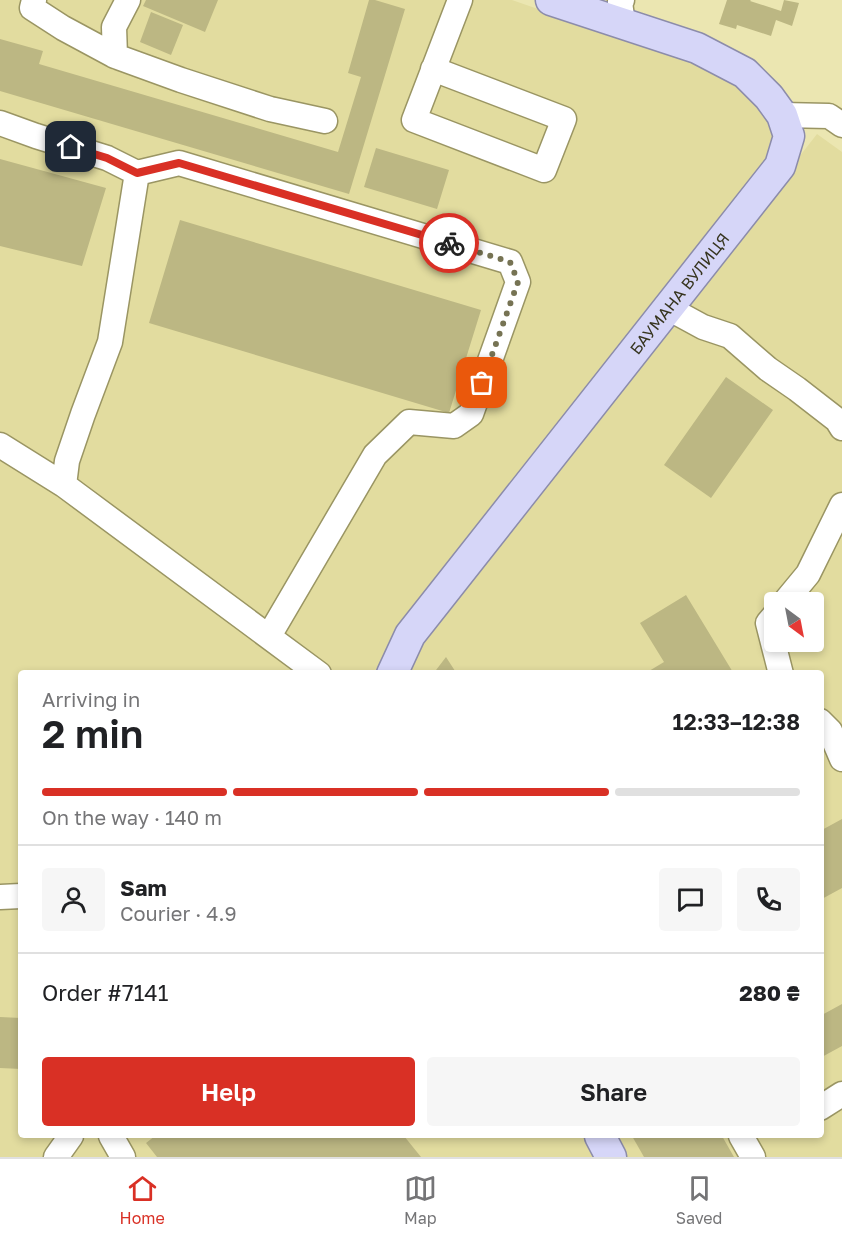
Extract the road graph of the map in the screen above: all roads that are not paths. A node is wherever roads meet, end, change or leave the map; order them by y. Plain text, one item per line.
1 (34, 0) edge
2 (128, 0) edge
3 (460, 0) edge
4 (551, 0) edge
5 (622, 12) edge
6 (115, 56) junction
7 (433, 69) junction
8 (838, 114) edge
9 (782, 115) junction
10 (325, 122) dead end
11 (0, 123) edge
12 (137, 173) junction
13 (668, 308) junction
14 (842, 428) edge
15 (0, 445) edge
16 (64, 485) junction
17 (842, 505) edge
18 (793, 592) edge
19 (269, 636) junction
20 (776, 652) edge
21 (314, 670) edge
22 (394, 670) edge
23 (781, 670) edge
24 (824, 726) edge
25 (842, 759) edge
26 (18, 896) edge
27 (0, 897) edge
28 (842, 1094) edge
29 (824, 1105) edge
30 (70, 1138) edge
31 (601, 1138) edge
32 (742, 1138) edge
33 (56, 1157) edge
34 (611, 1157) edge
35 (753, 1157) edge

1 - 6 street
2 - 6 street
3 - 7 street
4 - 5 main road, БАУМАНА ВУЛИЦЯ
5 - 9 main road, БАУМАНА ВУЛИЦЯ
6 - 10 street
7 - 7 street
8 - 9 street
9 - 13 main road, БАУМАНА ВУЛИЦЯ
11 - 12 street
12 - 16 street
12 - 19 street
13 - 14 street
13 - 22 main road, БАУМАНА ВУЛИЦЯ
15 - 16 street
16 - 19 street
17 - 18 street
19 - 21 street
20 - 23 street
24 - 25 street
26 - 27 street
28 - 29 street
30 - 33 street
31 - 34 main road
32 - 35 street

